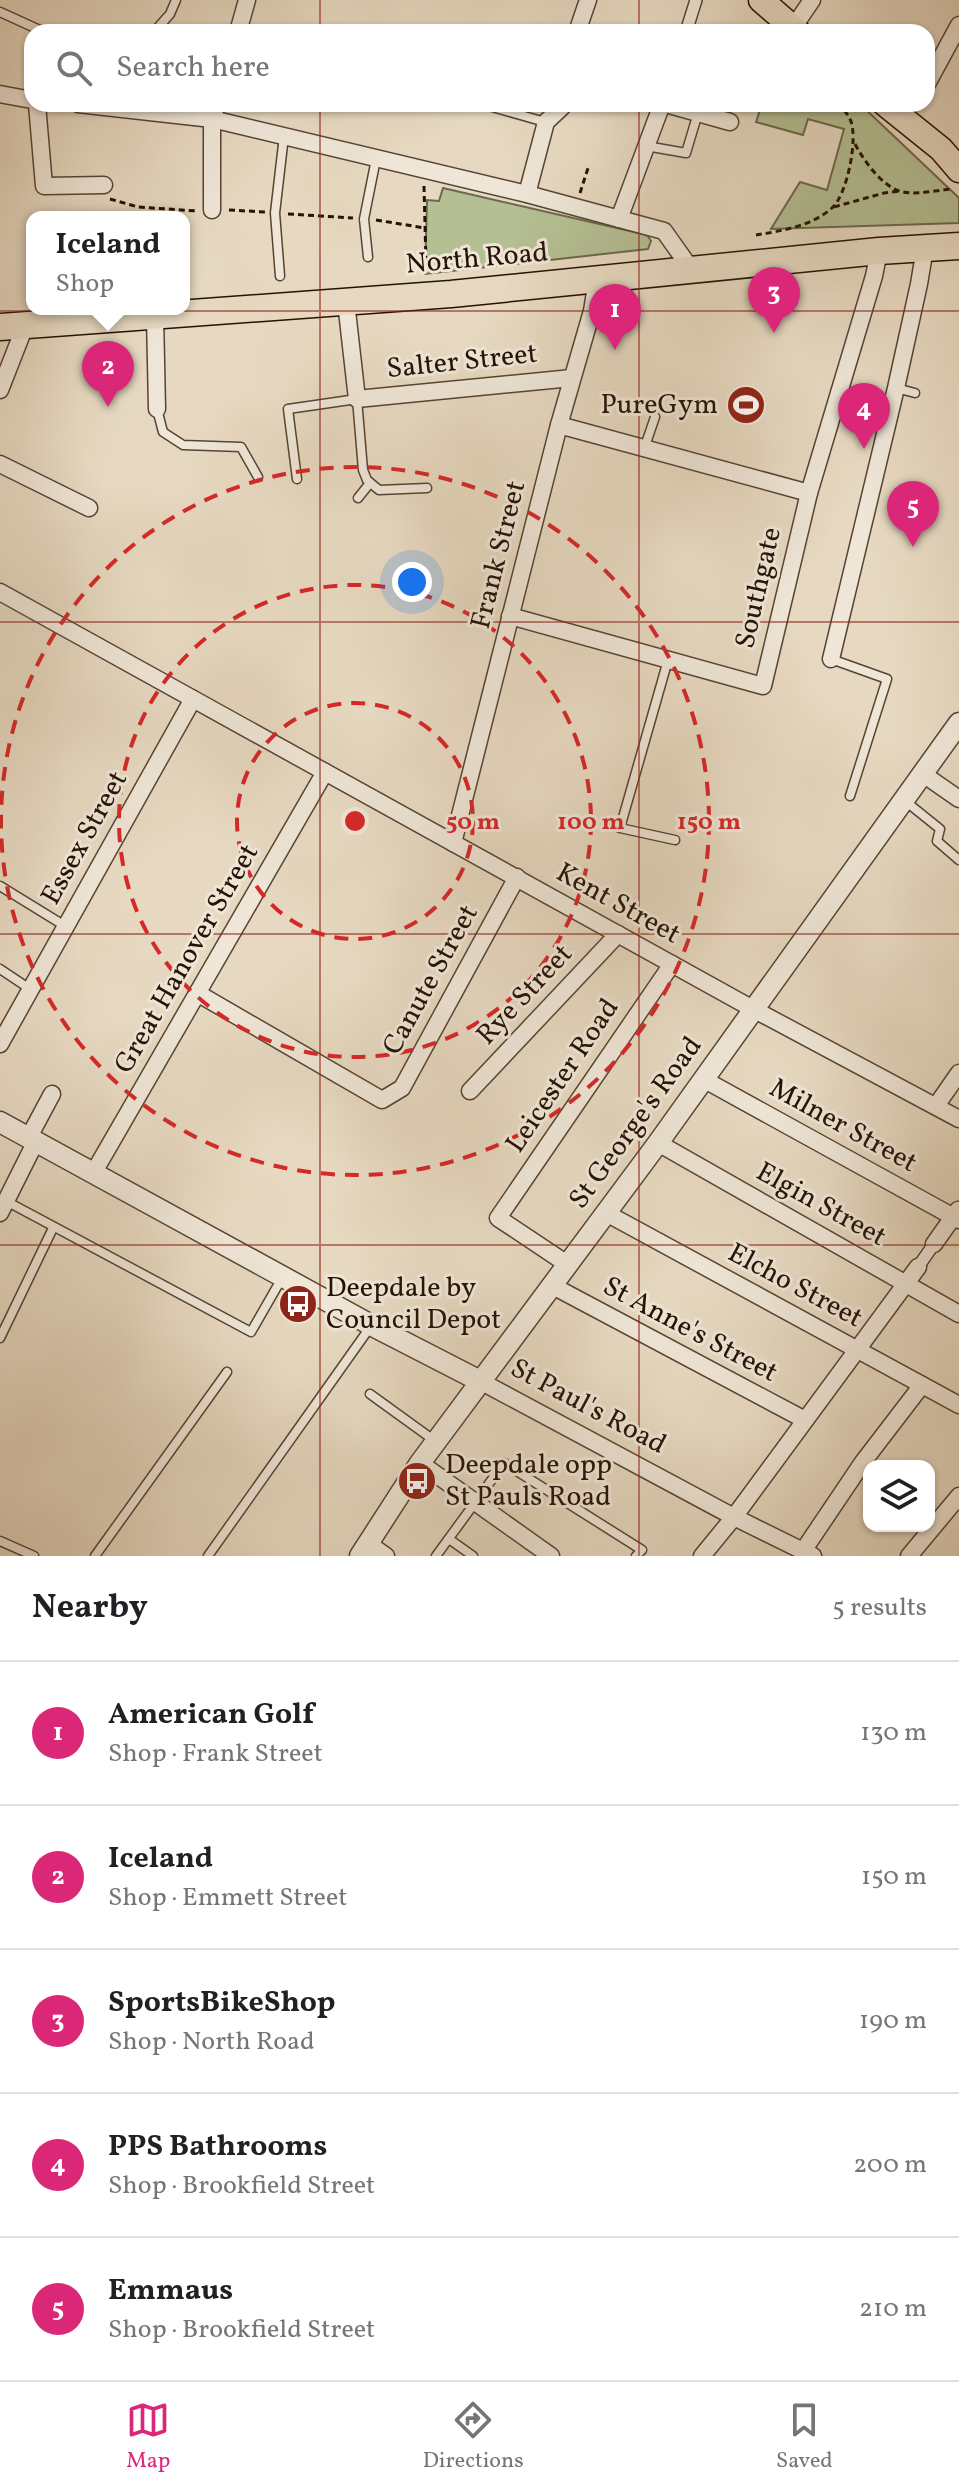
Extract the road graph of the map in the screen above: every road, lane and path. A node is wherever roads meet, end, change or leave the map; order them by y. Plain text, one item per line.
1 (176, 0) edge
2 (247, 0) edge
3 (588, 0) edge
4 (696, 0) edge
5 (761, 0) edge
6 (812, 0) edge
7 (0, 12) edge
8 (26, 24) edge
9 (161, 24) edge
10 (240, 24) edge
11 (580, 24) edge
12 (688, 24) edge
13 (789, 24) edge
14 (799, 24) edge
15 (959, 25) edge
16 (935, 69) edge
17 (0, 94) edge
18 (24, 98) edge
19 (38, 112) edge
20 (215, 112) edge
21 (510, 112) edge
22 (555, 112) edge
23 (661, 112) edge
24 (698, 112) joint
25 (844, 112) edge
26 (911, 113) edge
27 (546, 122) junction
28 (730, 122) dead end
29 (284, 136) junction
30 (853, 140) junction
31 (646, 146) junction
32 (950, 151) edge
33 (376, 159) junction
34 (589, 165) dead end
35 (423, 171) junction
36 (957, 180) edge
37 (900, 191) junction
38 (106, 192) joint
39 (527, 194) junction
40 (834, 207) junction
41 (575, 208) junction
42 (212, 210) junction
43 (275, 213) junction
44 (364, 219) junction
45 (619, 219) junction
46 (425, 228) junction
47 (756, 235) dead end
48 (959, 246) edge
49 (925, 248) junction
50 (879, 251) junction
51 (368, 257) dead end
52 (426, 263) dead end
53 (691, 269) junction
54 (280, 276) dead end
55 (597, 280) junction
56 (346, 302) junction
57 (190, 313) edge
58 (169, 315) edge
59 (155, 316) junction
60 (12, 326) edge
61 (572, 378) junction
62 (896, 388) junction
63 (0, 390) edge
64 (915, 393) dead end
65 (357, 399) junction
66 (157, 409) joint
67 (655, 417) dead end
68 (559, 425) junction
69 (644, 449) junction
70 (0, 464) edge
71 (258, 477) dead end
72 (297, 479) dead end
73 (370, 483) junction
74 (427, 488) dead end
75 (809, 493) junction
76 (358, 498) dead end
77 (89, 508) dead end
78 (0, 592) edge
79 (510, 616) junction
80 (831, 659) joint
81 (668, 660) junction
82 (193, 699) junction
83 (959, 723) edge
84 (325, 772) junction
85 (923, 774) junction
86 (850, 796) dead end
87 (959, 799) edge
88 (903, 800) junction
89 (675, 840) dead end
90 (453, 843) junction
91 (959, 860) edge
92 (517, 877) junction
93 (0, 886) edge
94 (65, 926) junction
95 (618, 934) junction
96 (672, 964) junction
97 (0, 969) edge
98 (30, 989) junction
99 (197, 993) junction
100 (753, 1009) junction
101 (0, 1044) edge
102 (959, 1073) edge
103 (703, 1079) junction
104 (470, 1091) dead end
105 (52, 1094) dead end
106 (936, 1106) junction
107 (959, 1119) edge
108 (0, 1122) edge
109 (32, 1139) junction
110 (658, 1143) junction
111 (94, 1172) junction
112 (3, 1207) edge
113 (606, 1213) junction
114 (957, 1215) edge
115 (53, 1228) junction
116 (934, 1244) joint
117 (567, 1264) junction
118 (918, 1267) joint
119 (283, 1277) junction
120 (906, 1283) junction
121 (551, 1285) junction
122 (959, 1314) edge
123 (371, 1325) junction
124 (0, 1338) edge
125 (856, 1348) junction
126 (227, 1372) dead end
127 (480, 1381) junction
128 (922, 1385) junction
129 (370, 1394) dead end
130 (959, 1405) edge
131 (805, 1420) junction
132 (436, 1441) junction
133 (420, 1463) junction
134 (959, 1496) edge
135 (476, 1502) junction
136 (734, 1517) junction
137 (449, 1539) junction
138 (0, 1541) edge
139 (364, 1550) edge
140 (808, 1553) edge
141 (34, 1556) edge
142 (95, 1556) edge
143 (208, 1556) edge
144 (386, 1556) edge
145 (436, 1556) edge
146 (473, 1556) edge
147 (551, 1556) edge
148 (636, 1556) edge
149 (702, 1556) edge
150 (909, 1556) edge

1 - 9 lane
2 - 10 street
3 - 11 street
4 - 12 street
5 - 13 main road
6 - 14 street
7 - 8 lane
15 - 16 street
17 - 18 street
19 - 38 street
20 - 29 street
20 - 42 street
21 - 27 lane
22 - 27 street
23 - 31 street
24 - 28 street
24 - 31 lane
25 - 30 path
26 - 32 main road
27 - 39 street
29 - 33 street
29 - 43 lane
30 - 37 path
30 - 40 path
31 - 45 street
32 - 36 main road
33 - 35 street
33 - 44 lane
34 - 41 path
35 - 39 street
35 - 46 path
36 - 37 path
37 - 40 path
38 - 42 path
39 - 41 street
40 - 47 path
41 - 45 street
42 - 43 path
43 - 44 path
43 - 54 lane
44 - 46 path
44 - 51 lane
45 - 53 street
46 - 52 path
48 - 49 highway, North Road
49 - 50 highway, North Road
49 - 62 street
50 - 53 highway, North Road
50 - 75 street, Southgate
53 - 55 highway, North Road
55 - 56 highway, North Road
55 - 61 street, Frank Street
56 - 57 highway, North Road
56 - 65 street
58 - 59 highway, North Road
59 - 60 highway, North Road
59 - 66 street
60 - 63 street
61 - 65 street, Salter Street
61 - 68 street, Frank Street
62 - 64 lane
62 - 80 street
65 - 72 lane
65 - 73 lane
66 - 71 lane
67 - 69 lane
68 - 69 street
68 - 79 street, Frank Street
69 - 75 street
70 - 77 street
73 - 74 lane
73 - 76 lane
75 - 81 street, Southgate
78 - 82 street, Kent Street
79 - 81 street, Southgate
79 - 90 street, Frank Street
80 - 86 lane
81 - 89 lane
82 - 84 street, Kent Street
82 - 94 street, Essex Street
83 - 85 street, St George's Road
84 - 90 street, Kent Street
84 - 99 street, Great Hanover Street
85 - 87 street
85 - 88 street, St George's Road
88 - 91 lane
88 - 100 street, St George's Road
90 - 92 street, Kent Street
92 - 95 street, Kent Street
92 - 99 street, Canute Street
93 - 94 lane
94 - 98 street, Essex Street
95 - 96 street, Kent Street
95 - 104 street, Rye Street
96 - 100 street, Kent Street
96 - 117 street, Leicester Road
97 - 98 lane
98 - 101 street, Essex Street
99 - 111 street, Great Hanover Street
100 - 103 street, St George's Road
100 - 106 street, Kent Street
102 - 106 street
103 - 110 street, St George's Road
103 - 114 street, Milner Street
105 - 109 street
106 - 107 street, Kent Street
108 - 109 street, St Paul's Road
109 - 111 street, St Paul's Road
109 - 112 street
110 - 113 street, St George's Road
110 - 120 street, Elgin Street
111 - 119 street, St Paul's Road
112 - 115 lane
113 - 117 street, St George's Road
113 - 125 street, Elcho Street
114 - 116 street
115 - 119 lane
115 - 124 lane
116 - 118 street
117 - 121 street, St George's Road
118 - 120 street
119 - 123 street, St Paul's Road
120 - 122 street, Elgin Street
120 - 125 street
121 - 127 street, St George's Road
121 - 131 street, St Anne's Street
123 - 127 street, St Paul's Road
123 - 143 lane
125 - 128 street, Elcho Street
125 - 131 street
126 - 142 lane
127 - 132 street, St George's Road
127 - 136 street, St Paul's Road
128 - 130 street, Elcho Street
128 - 140 street
129 - 132 lane
131 - 136 street
132 - 133 street, St George's Road
133 - 135 street
133 - 139 street, St George's Road
134 - 150 street
135 - 137 lane
135 - 147 street
135 - 148 lane
136 - 140 street, St Paul's Road
136 - 149 street
137 - 145 lane
137 - 146 lane
138 - 141 lane
139 - 144 street

